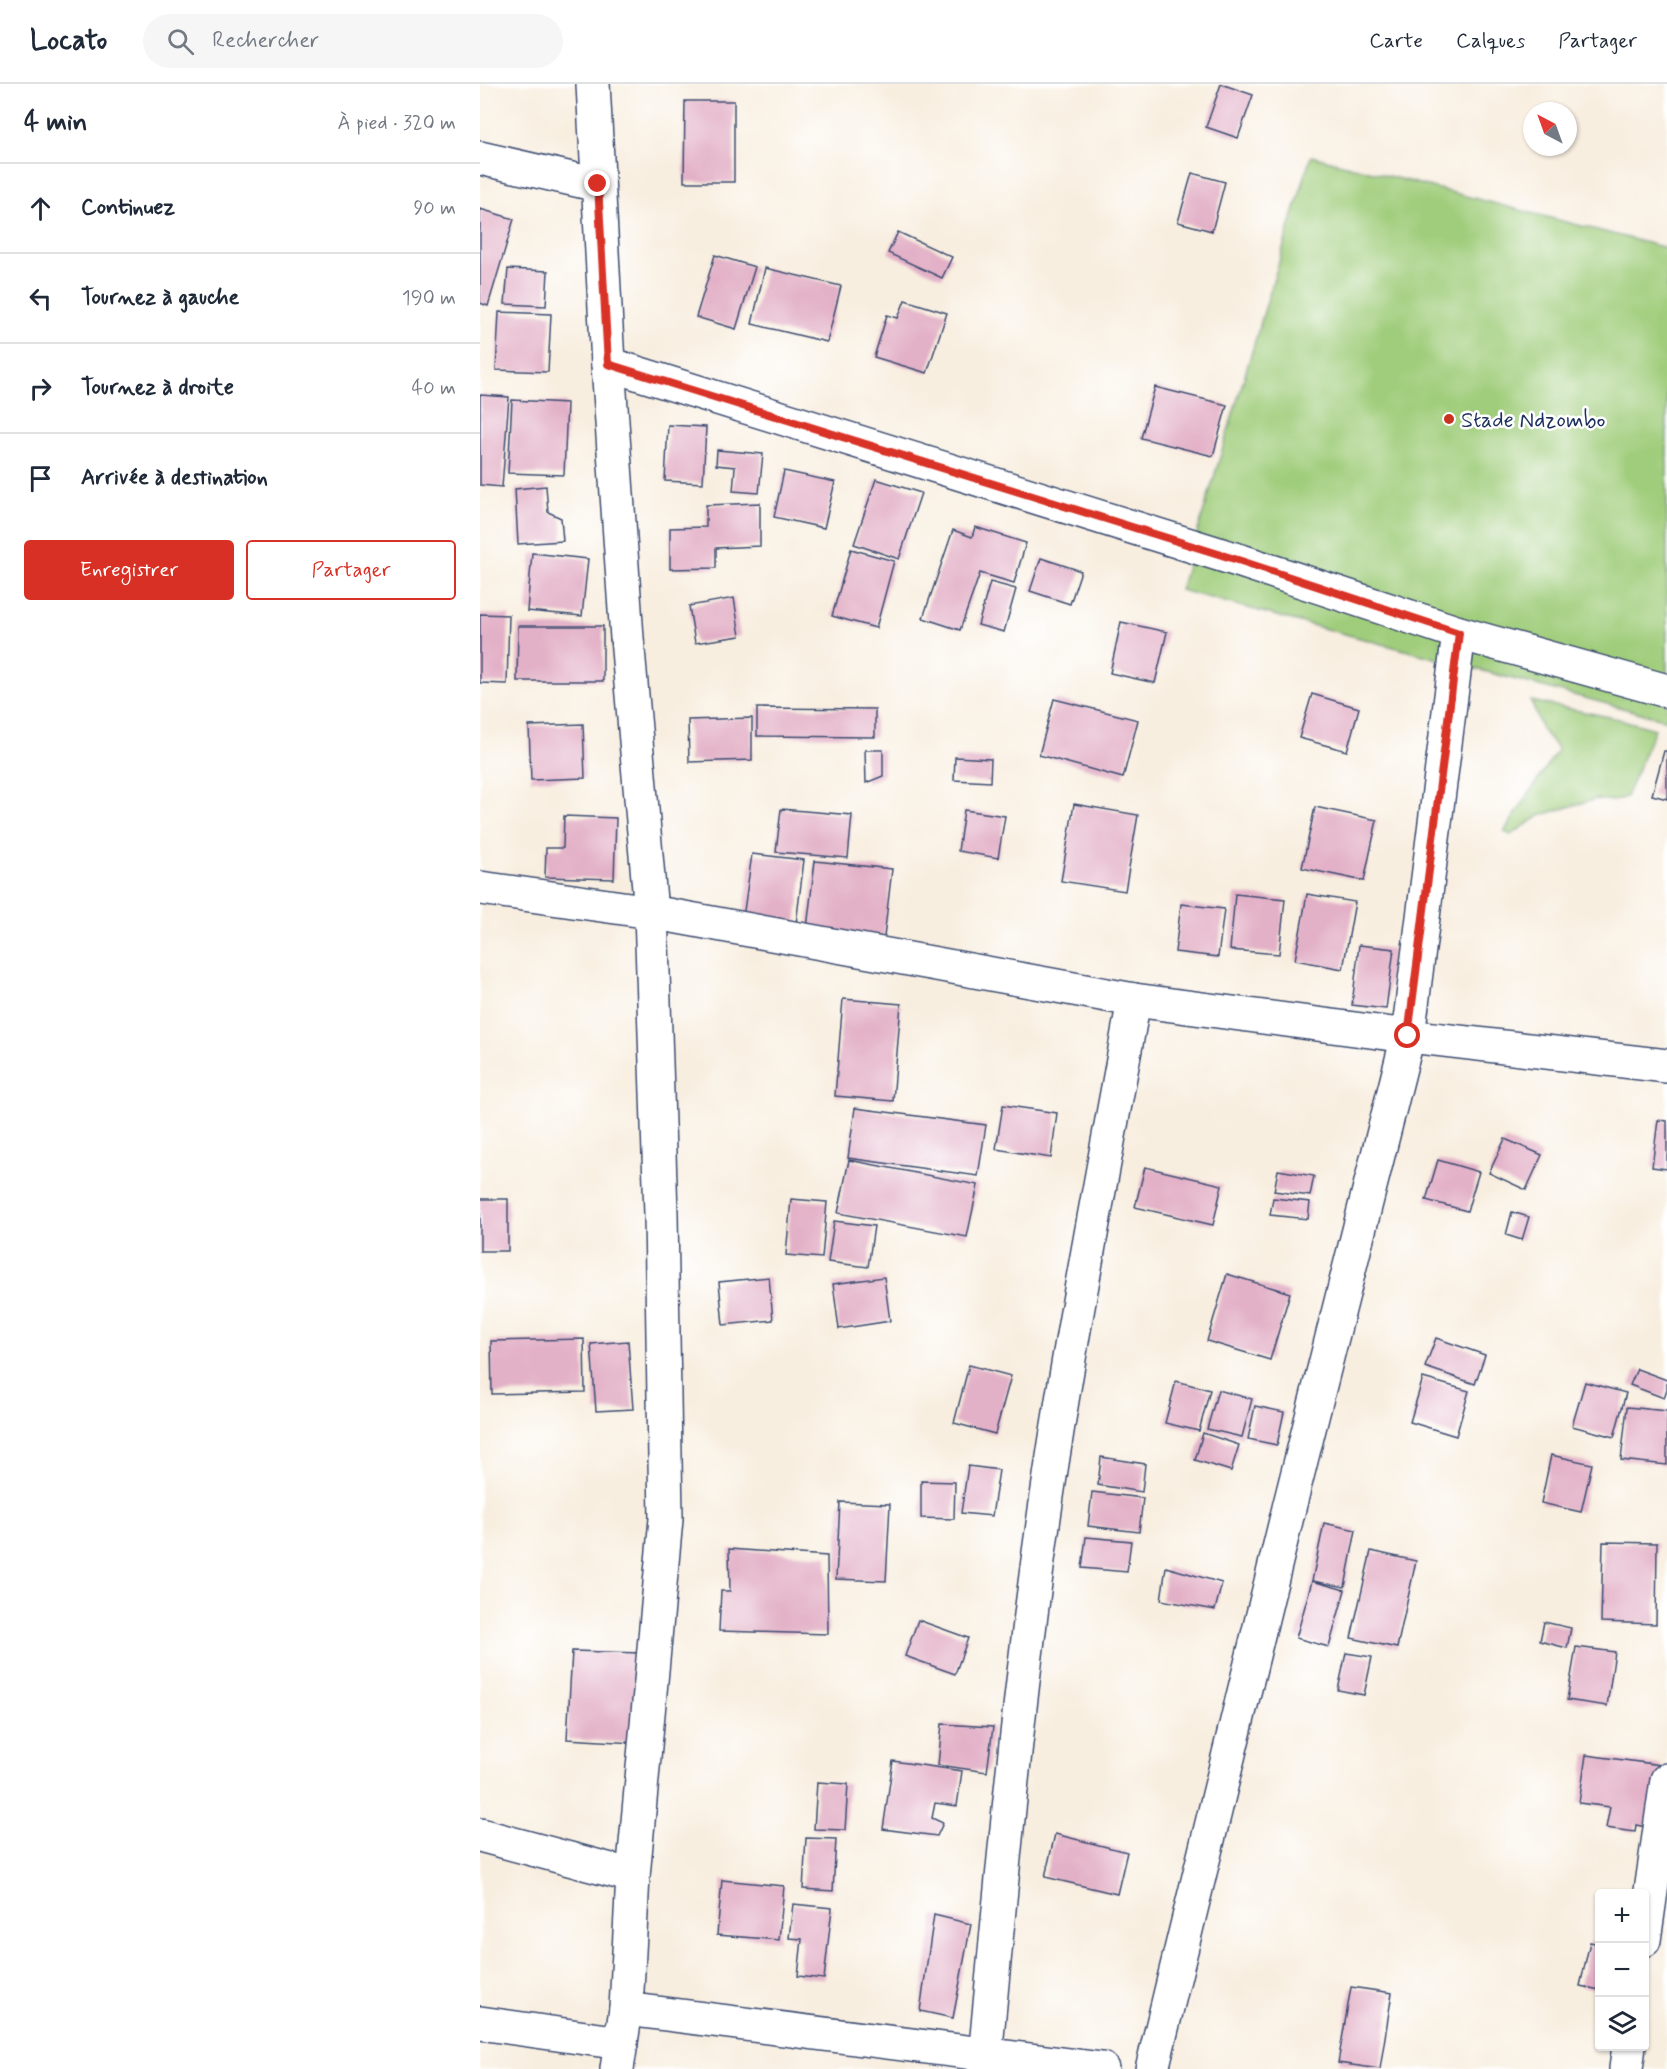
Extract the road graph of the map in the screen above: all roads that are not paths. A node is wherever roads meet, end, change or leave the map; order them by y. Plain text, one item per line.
1 (593, 84) edge
2 (480, 159) edge
3 (598, 184) junction
4 (608, 364) junction
5 (1459, 633) junction
6 (1667, 691) edge
7 (480, 888) edge
8 (651, 912) junction
9 (1134, 1000) junction
10 (1408, 1036) junction
11 (1667, 1066) edge
12 (1667, 1780) edge
13 (480, 1835) edge
14 (633, 1876) junction
15 (1649, 1905) edge
16 (626, 2008) junction
17 (480, 2023) edge
18 (1628, 2051) edge
19 (619, 2056) edge
20 (984, 2061) edge
21 (1101, 2069) edge
22 (1152, 2069) edge
23 (1626, 2069) edge

1 - 3 street
2 - 3 street
3 - 4 street
4 - 5 street
4 - 8 street
5 - 6 street
5 - 10 street
7 - 8 street
8 - 9 street
8 - 14 street
9 - 10 street
9 - 20 street
10 - 11 street
10 - 22 street
12 - 15 street
13 - 14 street
14 - 16 street
16 - 19 street
16 - 20 street
17 - 19 street
18 - 23 street
20 - 21 street

